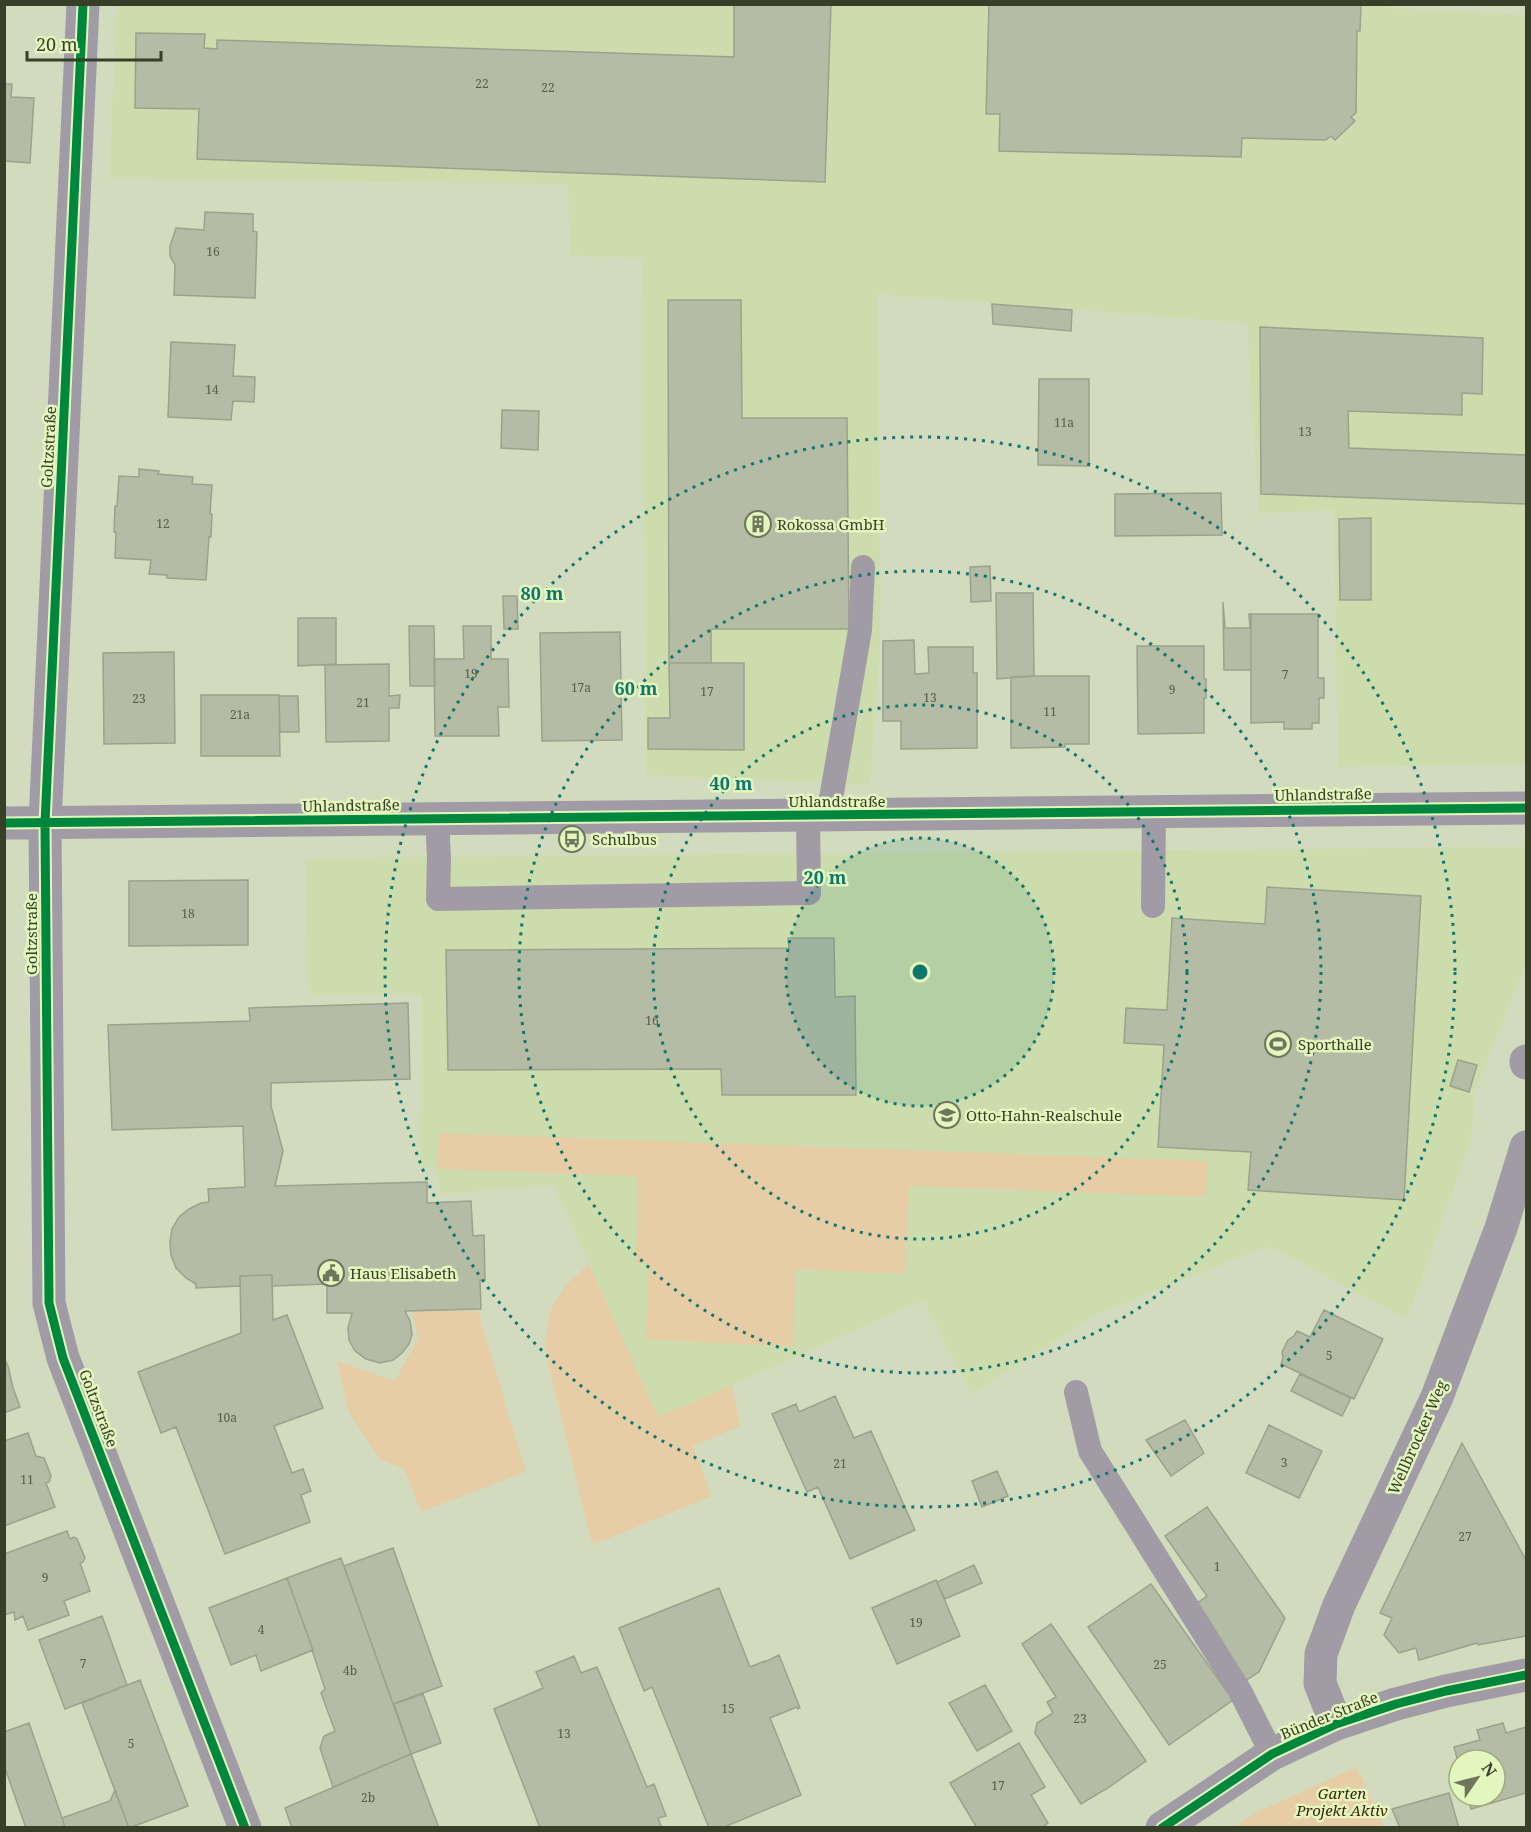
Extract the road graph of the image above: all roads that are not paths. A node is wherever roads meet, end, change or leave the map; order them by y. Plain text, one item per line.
1 (83, 4) edge
2 (863, 567) dead end
3 (1527, 808) edge
4 (1154, 811) junction
5 (818, 816) junction
6 (437, 819) junction
7 (45, 823) junction
8 (4, 824) edge
9 (1152, 906) dead end
10 (1526, 1151) edge
11 (1076, 1392) dead end
12 (1527, 1675) edge
13 (1336, 1724) junction
14 (1272, 1754) junction
15 (245, 1827) edge
16 (1162, 1827) edge

1 - 7 street, Goltzstraße
2 - 5 lane
3 - 4 street, Uhlandstraße
4 - 5 street, Uhlandstraße
4 - 9 lane
5 - 6 street, Uhlandstraße
5 - 6 lane
6 - 7 street, Uhlandstraße
7 - 8 street, Uhlandstraße
7 - 15 street, Goltzstraße
10 - 13 street, Wellbrocker Weg
11 - 14 lane
12 - 13 street, Bünder Straße
13 - 14 street, Bünder Straße
14 - 16 street, Bünder Straße

